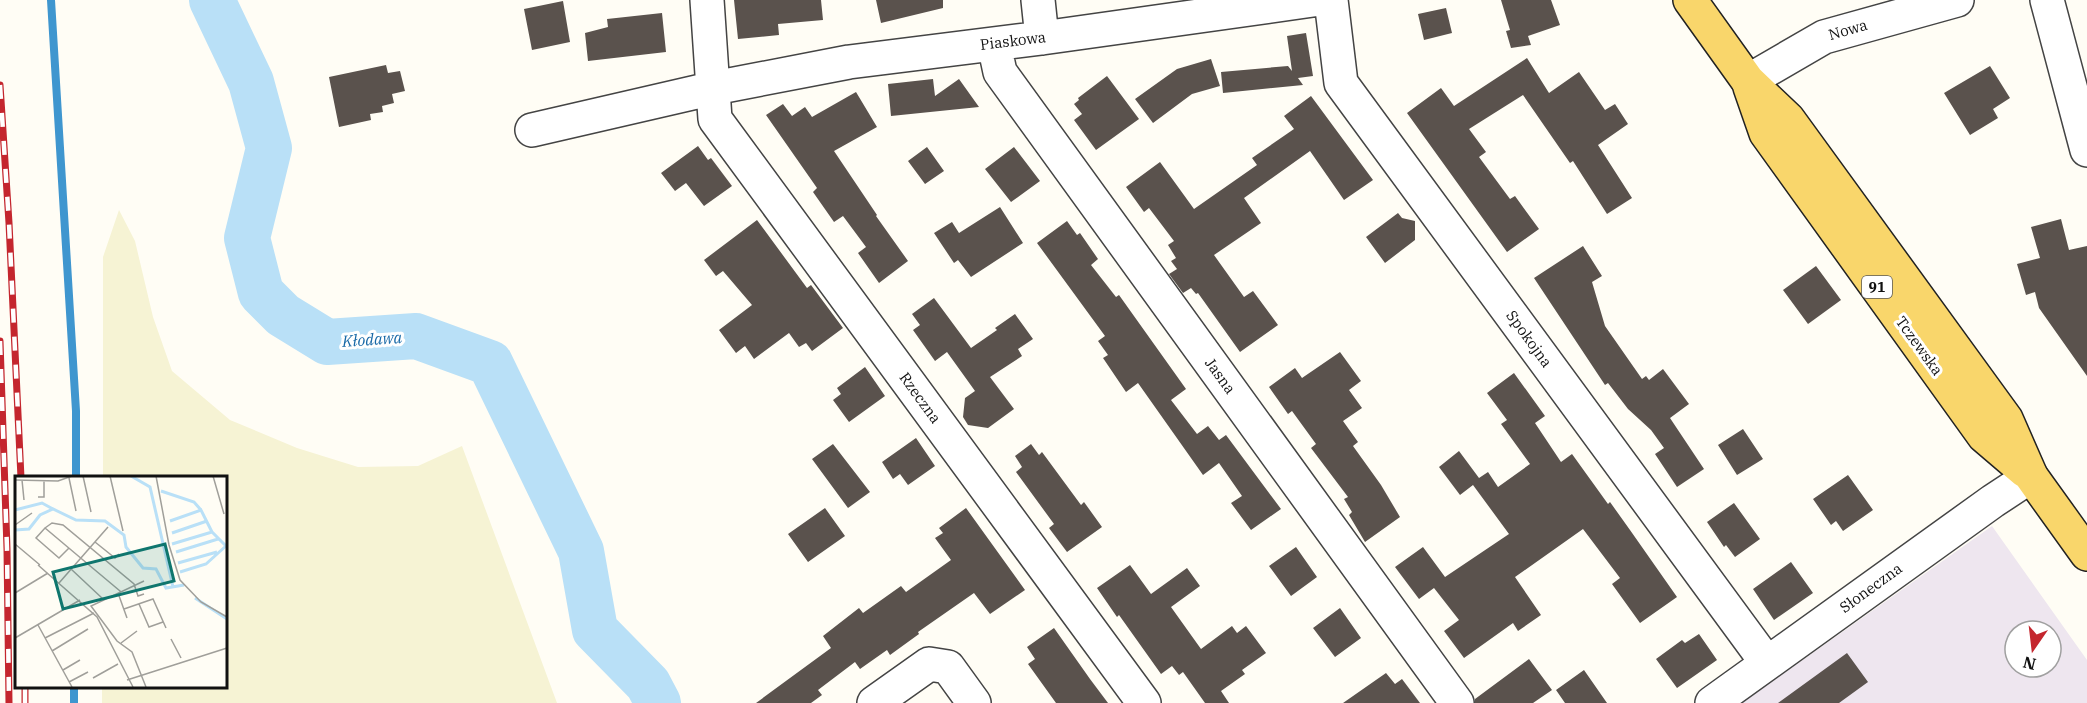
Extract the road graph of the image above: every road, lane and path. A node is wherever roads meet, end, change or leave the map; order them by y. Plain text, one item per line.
1 (707, 0) edge
2 (1038, 0) edge
3 (1313, 0) edge
4 (1331, 0) edge
5 (1690, 0) edge
6 (1957, 0) edge
7 (2047, 0) edge
8 (1042, 38) junction
9 (994, 44) junction
10 (1748, 81) junction
11 (714, 88) junction
12 (532, 130) dead end
13 (2087, 150) edge
14 (2031, 476) junction
15 (2087, 554) edge
16 (1767, 663) junction
17 (874, 703) edge
18 (974, 703) edge
19 (1144, 703) edge
20 (1457, 703) edge
21 (1712, 703) edge

1 - 11 street
2 - 8 street
3 - 8 street, Piaskowa
4 - 16 street, Spokojna
5 - 10 main road, Tczewska / 91
6 - 10 street, Nowa
7 - 13 street
8 - 9 street, Piaskowa
9 - 11 street, Piaskowa
9 - 20 street, Jasna
10 - 14 main road, Tczewska / 91
11 - 12 street, Piaskowa
11 - 19 street, Rzeczna
14 - 15 main road, Tczewska / 91
14 - 16 street, Słoneczna
16 - 21 street, Słoneczna
17 - 18 street

